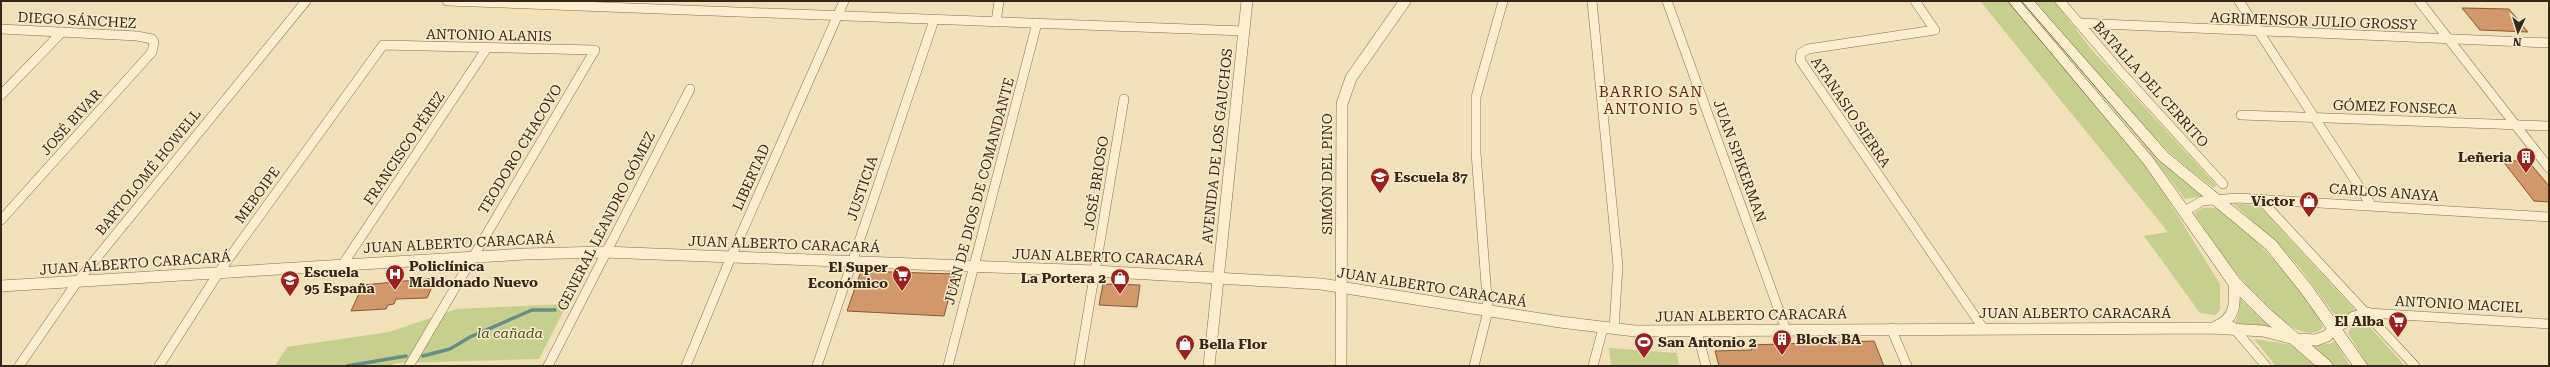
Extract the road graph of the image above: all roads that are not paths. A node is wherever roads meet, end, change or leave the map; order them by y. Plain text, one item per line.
1 (306, 1) edge
2 (447, 1) edge
3 (844, 1) edge
4 (999, 1) edge
5 (1247, 1) edge
6 (1405, 1) edge
7 (1503, 1) edge
8 (1592, 1) edge
9 (1667, 1) edge
10 (1915, 1) edge
11 (2014, 1) edge
12 (2028, 1) edge
13 (2060, 1) edge
14 (2239, 1) edge
15 (2418, 1) edge
16 (482, 2) edge
17 (563, 4) edge
18 (838, 16) junction
19 (934, 20) junction
20 (996, 22) junction
21 (2078, 23) junction
22 (1037, 24) junction
23 (1, 28) edge
24 (1244, 31) junction
25 (62, 32) junction
26 (2260, 32) junction
27 (152, 39) joint
28 (2448, 39) junction
29 (2549, 43) edge
30 (383, 45) joint
31 (488, 48) junction
32 (595, 50) joint
33 (690, 89) dead end
34 (1, 95) edge
35 (1124, 99) dead end
36 (2241, 115) dead end
37 (2315, 117) junction
38 (2515, 125) junction
39 (2549, 126) edge
40 (2549, 168) edge
41 (2223, 184) dead end
42 (2260, 199) junction
43 (2216, 200) junction
44 (2371, 205) junction
45 (2185, 211) junction
46 (2549, 217) edge
47 (1, 220) edge
48 (604, 252) junction
49 (472, 257) junction
50 (731, 257) junction
51 (851, 262) junction
52 (343, 264) junction
53 (974, 267) junction
54 (1096, 271) junction
55 (219, 272) junction
56 (1218, 277) junction
57 (77, 282) junction
58 (2234, 282) junction
59 (1, 286) edge
60 (1341, 288) junction
61 (1488, 311) junction
62 (2368, 313) junction
63 (2549, 324) edge
64 (2232, 325) junction
65 (1608, 328) junction
66 (1891, 328) junction
67 (1983, 328) junction
68 (2334, 328) junction
69 (1786, 330) junction
70 (1697, 332) junction
71 (2295, 339) junction
72 (1704, 365) edge
73 (19, 366) edge
74 (159, 366) edge
75 (409, 366) edge
76 (548, 366) edge
77 (686, 366) edge
78 (817, 366) edge
79 (948, 366) edge
80 (1079, 366) edge
81 (1209, 366) edge
82 (1341, 366) edge
83 (1474, 366) edge
84 (1593, 366) edge
85 (1907, 366) edge
86 (2266, 366) edge
87 (2326, 366) edge
88 (2361, 366) edge
89 (2415, 366) edge

1 - 57 street, BARTOLOMÉ HOWELL
2 - 16 street
3 - 18 street, LIBERTAD
4 - 20 street
5 - 24 street, AVENIDA DE LOS GAUCHOS
6 - 60 street, SIMÓN DEL PINO
7 - 61 street
8 - 65 street
9 - 69 street, JUAN SPIKERMAN
10 - 67 street, ATANASIO SIERRA
11 - 45 main road
12 - 43 main road
13 - 21 street, BATALLA DEL CERRITO
14 - 26 street
15 - 28 street
16 - 17 street
17 - 18 street
18 - 19 street
18 - 50 street, LIBERTAD
19 - 20 street
19 - 51 street, JUSTICIA
20 - 22 street
21 - 26 street, AGRIMENSOR JULIO GROSSY
21 - 41 street, BATALLA DEL CERRITO
22 - 24 street
22 - 53 street, JUAN DE DIOS DE COMANDANTE
23 - 25 street, DIEGO SÁNCHEZ
24 - 56 street, AVENIDA DE LOS GAUCHOS
25 - 27 street, DIEGO SÁNCHEZ
25 - 34 street
26 - 28 street, AGRIMENSOR JULIO GROSSY
26 - 37 street
27 - 47 street, JOSÉ BIVAR
28 - 29 street, AGRIMENSOR JULIO GROSSY
28 - 38 street
30 - 31 street, ANTONIO ALANIS
30 - 55 street, MEBOIPE
31 - 32 street, ANTONIO ALANIS
31 - 52 street, FRANCISCO PÉREZ
32 - 49 street, TEODORO CHACOVO
33 - 48 street, GENERAL LEANDRO GÓMEZ
35 - 54 street, JOSÉ BRIOSO
36 - 37 street, GÓMEZ FONSECA
37 - 38 street, GÓMEZ FONSECA
37 - 44 street
38 - 39 street, GÓMEZ FONSECA
38 - 40 street
42 - 43 street, CARLOS ANAYA
42 - 44 street, CARLOS ANAYA
42 - 62 street
43 - 45 street, CARLOS ANAYA
43 - 68 main road
44 - 46 street, CARLOS ANAYA
45 - 58 main road
48 - 49 street, JUAN ALBERTO CARACARÁ
48 - 50 street, JUAN ALBERTO CARACARÁ
48 - 76 street, GENERAL LEANDRO GÓMEZ
49 - 52 street, JUAN ALBERTO CARACARÁ
49 - 75 street, TEODORO CHACOVO
50 - 51 street, JUAN ALBERTO CARACARÁ
50 - 77 street, LIBERTAD
51 - 53 street, JUAN ALBERTO CARACARÁ
51 - 78 street, JUSTICIA
52 - 55 street, JUAN ALBERTO CARACARÁ
53 - 54 street, JUAN ALBERTO CARACARÁ
53 - 79 street, JUAN DE DIOS DE COMANDANTE
54 - 56 street, JUAN ALBERTO CARACARÁ
54 - 80 street, JOSÉ BRIOSO
55 - 57 street, JUAN ALBERTO CARACARÁ
55 - 74 street, MEBOIPE
56 - 60 street, JUAN ALBERTO CARACARÁ
56 - 81 street, AVENIDA DE LOS GAUCHOS
57 - 59 street, JUAN ALBERTO CARACARÁ
57 - 73 street, BARTOLOMÉ HOWELL
58 - 64 street
58 - 71 main road
60 - 61 street, JUAN ALBERTO CARACARÁ
60 - 82 street, SIMÓN DEL PINO
61 - 65 street, JUAN ALBERTO CARACARÁ
61 - 83 street
62 - 63 street, ANTONIO MACIEL
62 - 68 street, JUAN ALBERTO CARACARÁ
62 - 89 street
64 - 67 street, JUAN ALBERTO CARACARÁ
64 - 71 street, JUAN ALBERTO CARACARÁ
64 - 86 street
65 - 70 street, JUAN ALBERTO CARACARÁ
65 - 84 street
66 - 67 street, JUAN ALBERTO CARACARÁ
66 - 69 street, JUAN ALBERTO CARACARÁ
66 - 85 street
68 - 71 street, JUAN ALBERTO CARACARÁ
68 - 88 main road
69 - 70 street, JUAN ALBERTO CARACARÁ
70 - 72 street
71 - 87 main road

